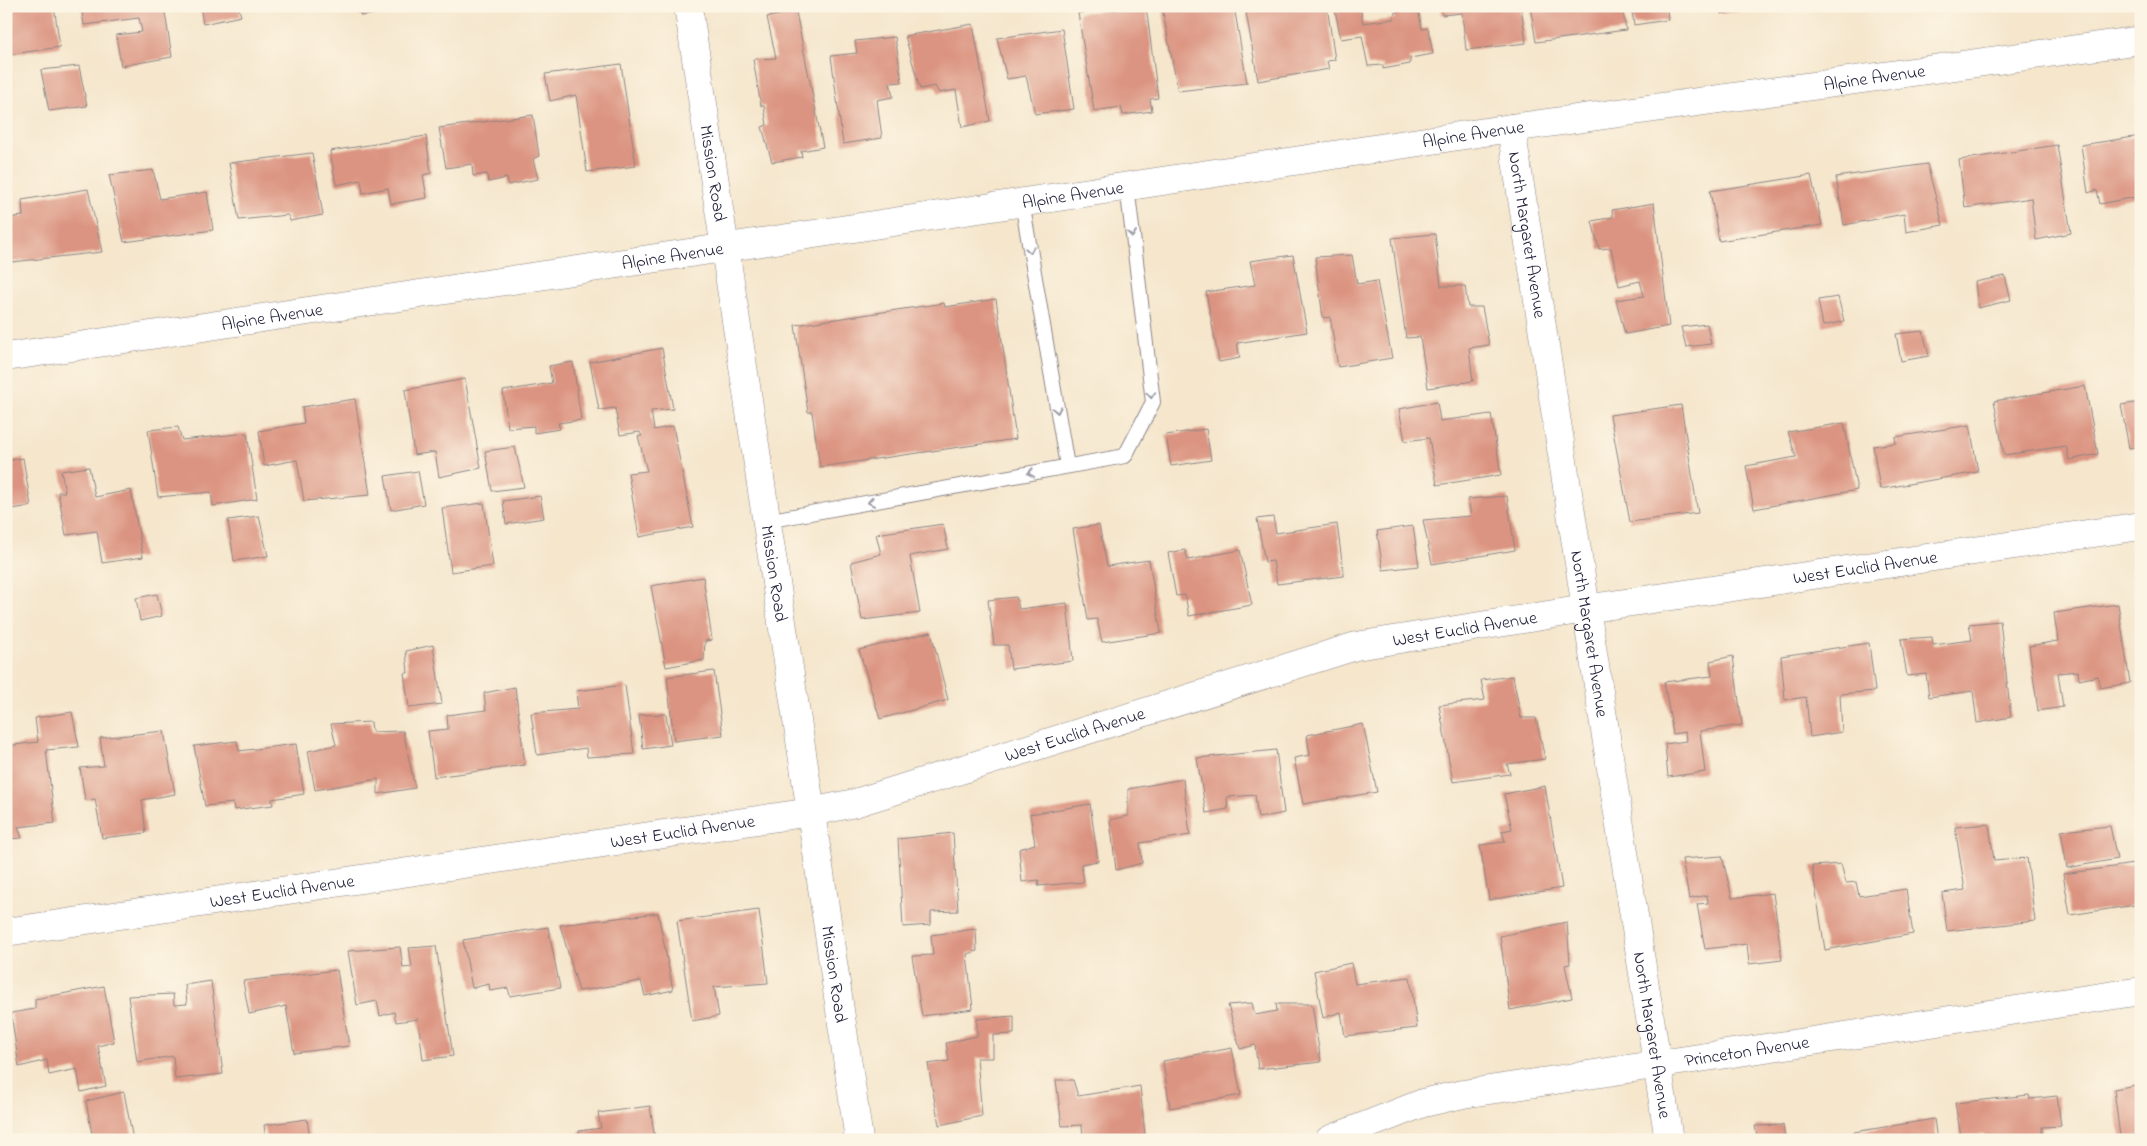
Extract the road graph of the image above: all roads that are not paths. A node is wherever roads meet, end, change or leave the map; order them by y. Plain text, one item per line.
1 (688, 6) edge
2 (2141, 40) edge
3 (1511, 128) junction
4 (1126, 186) junction
5 (1022, 202) junction
6 (724, 248) junction
7 (6, 357) edge
8 (1067, 466) junction
9 (766, 521) junction
10 (2141, 526) edge
11 (1586, 609) junction
12 (811, 812) junction
13 (6, 932) edge
14 (2141, 991) edge
15 (1658, 1064) junction
16 (858, 1140) edge
17 (1329, 1140) edge
18 (1669, 1140) edge

1 - 6 street, Mission Road
2 - 3 street, Alpine Avenue
3 - 4 street, Alpine Avenue
3 - 11 street, North Margaret Avenue
4 - 5 street, Alpine Avenue
4 -> 8 lane
5 - 6 street, Alpine Avenue
5 -> 8 lane
6 - 7 street, Alpine Avenue
6 - 9 street, Mission Road
8 -> 9 lane
9 - 12 street, Mission Road
10 - 11 street, West Euclid Avenue
11 - 12 street, West Euclid Avenue
11 - 15 street, North Margaret Avenue
12 - 13 street, West Euclid Avenue
12 - 16 street, Mission Road
14 - 15 street, Princeton Avenue
15 - 17 street, Princeton Avenue
15 - 18 street, North Margaret Avenue

